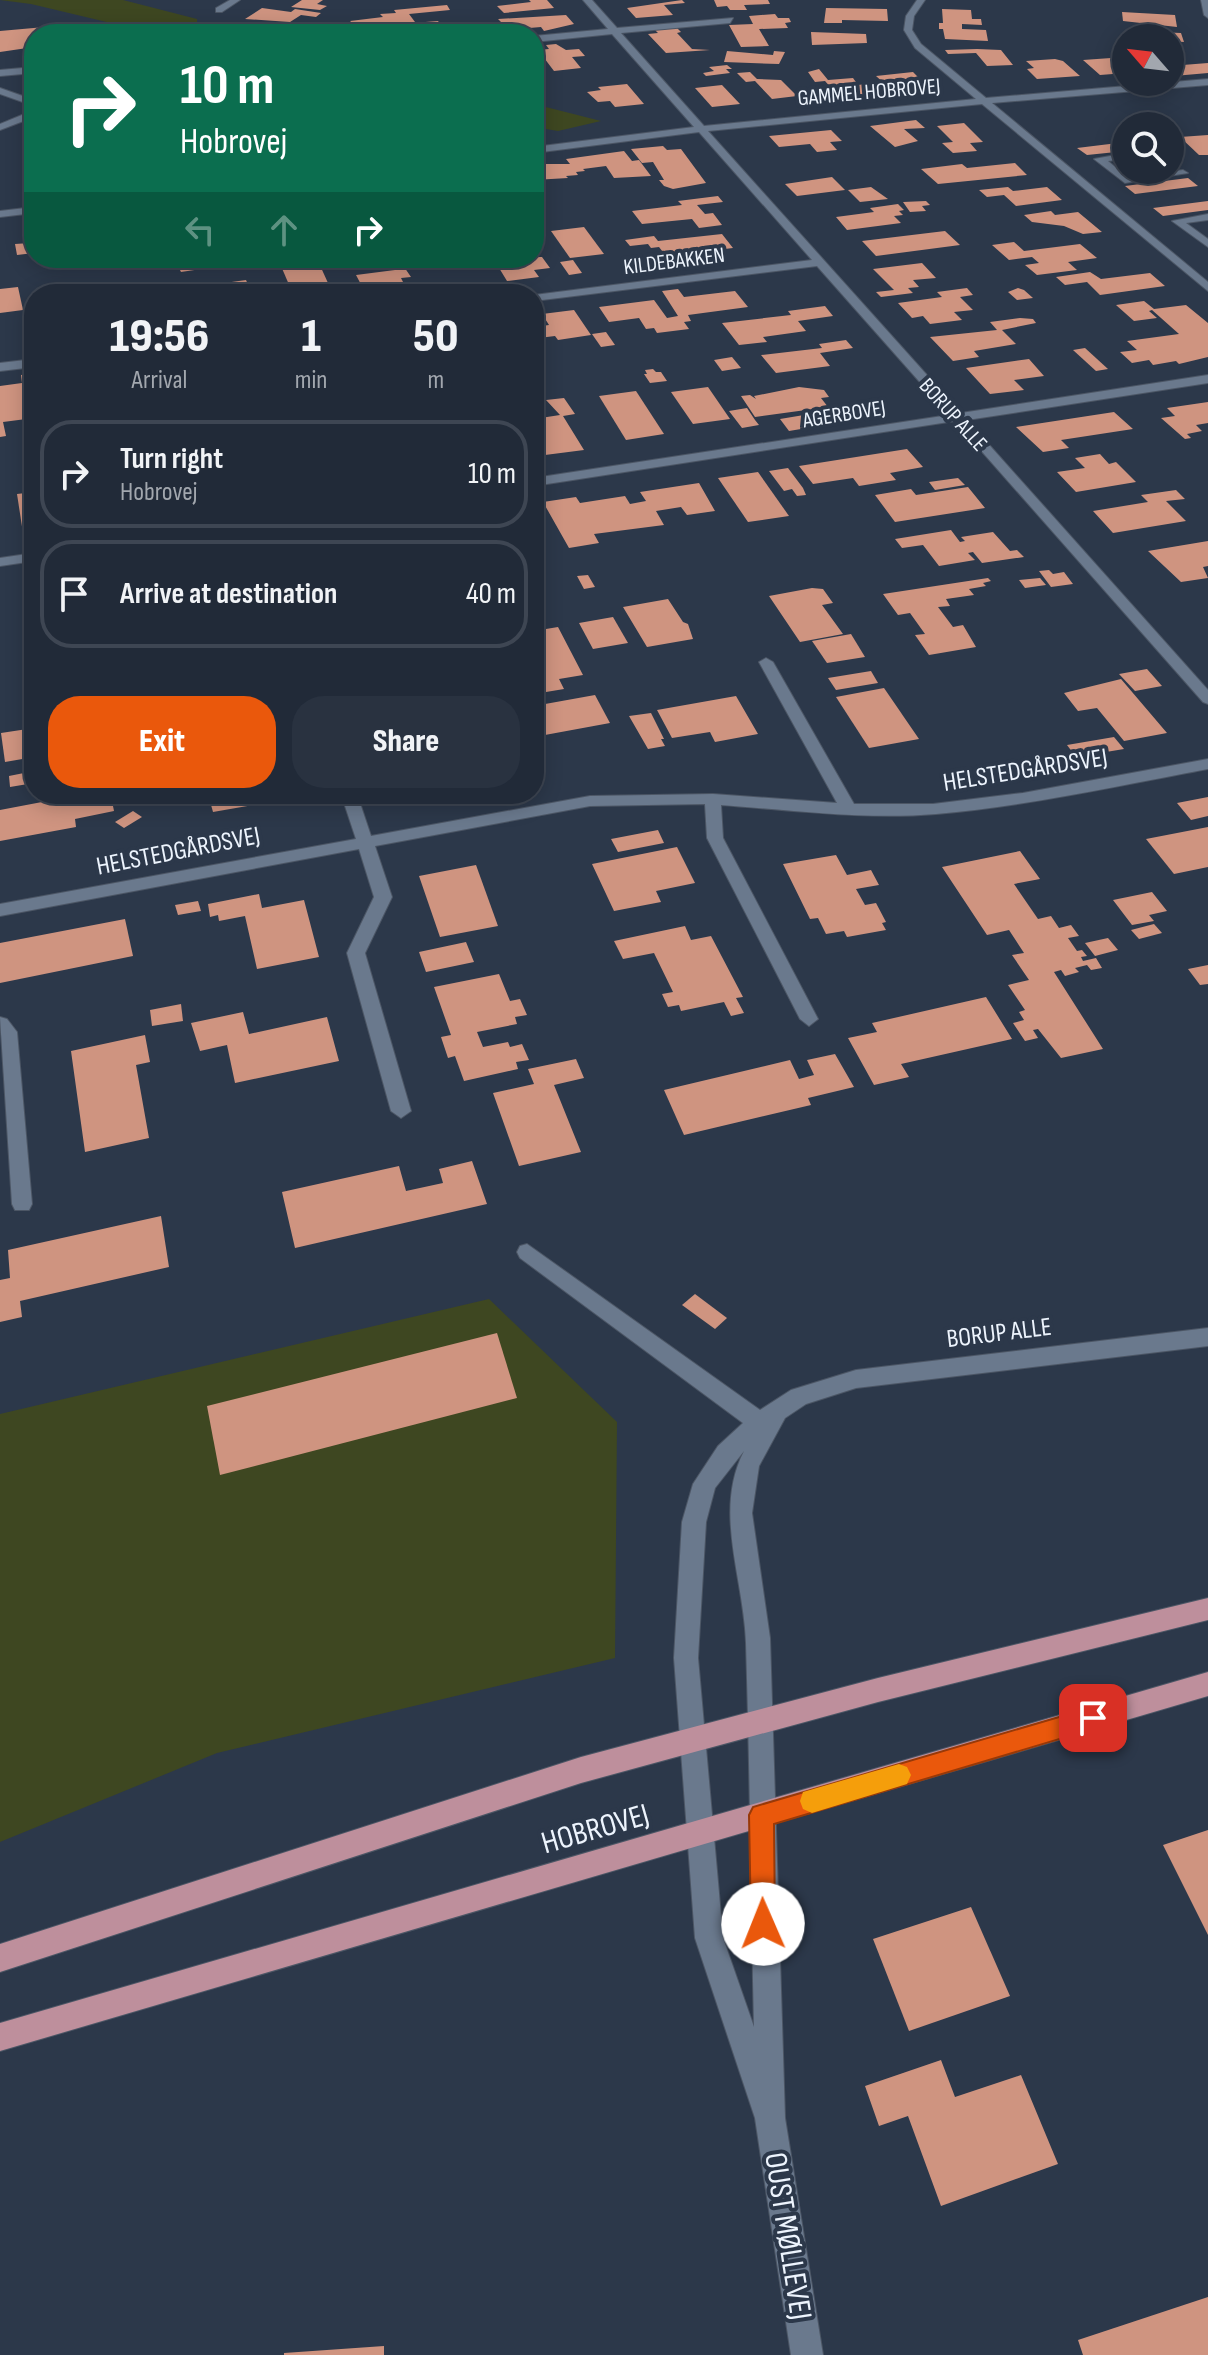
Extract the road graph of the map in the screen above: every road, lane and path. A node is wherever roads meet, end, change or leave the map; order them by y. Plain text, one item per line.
1 (236, 0) edge
2 (587, 0) edge
3 (921, 0) edge
4 (1205, 0) edge
5 (219, 10) dead end
6 (1208, 15) edge
7 (730, 20) dead end
8 (615, 31) junction
9 (544, 38) edge
10 (24, 71) edge
11 (0, 73) edge
12 (1208, 82) edge
13 (1195, 83) junction
14 (0, 92) edge
15 (1208, 93) edge
16 (24, 100) edge
17 (984, 101) junction
18 (24, 120) edge
19 (0, 127) edge
20 (700, 128) junction
21 (544, 140) edge
22 (566, 146) junction
23 (544, 149) edge
24 (1112, 158) edge
25 (1112, 170) joint
26 (1099, 171) dead end
27 (1085, 172) dead end
28 (1071, 174) junction
29 (24, 211) edge
30 (0, 214) edge
31 (1208, 217) edge
32 (1191, 232) junction
33 (1176, 234) dead end
34 (1162, 235) dead end
35 (1148, 237) junction
36 (1208, 244) edge
37 (819, 262) junction
38 (1208, 288) edge
39 (544, 297) edge
40 (24, 364) edge
41 (0, 367) edge
42 (1208, 379) edge
43 (957, 418) junction
44 (544, 480) edge
45 (24, 558) edge
46 (0, 562) edge
47 (766, 662) dead end
48 (1208, 699) edge
49 (1208, 764) edge
50 (713, 799) junction
51 (353, 804) edge
52 (849, 809) junction
53 (366, 840) junction
54 (0, 910) edge
55 (809, 1019) dead end
56 (0, 1024) edge
57 (401, 1111) dead end
58 (22, 1204) dead end
59 (527, 1252) dead end
60 (1208, 1337) edge
61 (764, 1425) junction
62 (1208, 1609) edge
63 (1208, 1684) edge
64 (760, 1722) junction
65 (692, 1740) junction
66 (761, 1815) junction
67 (700, 1833) junction
68 (0, 1958) edge
69 (0, 2037) edge
70 (770, 2118) junction
71 (807, 2355) edge

1 - 5 street
2 - 8 street, BORUP ALLE
3 - 17 street
4 - 6 street
7 - 8 street
8 - 9 street
8 - 20 street, BORUP ALLE
10 - 11 street
12 - 13 street, GAMMEL HOBROVEJ
13 - 15 street
13 - 17 street, GAMMEL HOBROVEJ
14 - 16 street
17 - 20 street, GAMMEL HOBROVEJ
17 - 28 street
18 - 19 street
20 - 22 street, GAMMEL HOBROVEJ
20 - 37 street, BORUP ALLE
21 - 22 street
22 - 23 street, GAMMEL HOBROVEJ
24 - 25 street
25 - 26 street
27 - 28 street
28 - 35 street
29 - 30 street
31 - 32 street
32 - 33 street
32 - 36 street
34 - 35 street
35 - 38 street
37 - 39 street, KILDEBAKKEN
37 - 43 street, BORUP ALLE
40 - 41 street
42 - 43 street, AGERBOVEJ
43 - 44 street, AGERBOVEJ
43 - 48 street, BORUP ALLE
45 - 46 street
47 - 52 street
49 - 52 street, HELSTEDGÅRDSVEJ
50 - 52 street, HELSTEDGÅRDSVEJ
50 - 53 street, HELSTEDGÅRDSVEJ
50 - 55 street
51 - 53 street
53 - 54 street, HELSTEDGÅRDSVEJ
53 - 57 street
56 - 58 street
59 - 61 street
60 - 61 street, BORUP ALLE
61 - 64 street, BORUP ALLE
61 - 65 street, BORUP ALLE
62 - 64 main road, HOBROVEJ
63 - 66 main road, HOBROVEJ
64 - 65 main road, HOBROVEJ
64 - 66 street, OUST MØLLEVEJ
65 - 67 street, OUST MØLLEVEJ
65 - 68 main road, HOBROVEJ
66 - 67 main road, HOBROVEJ
66 - 70 street, OUST MØLLEVEJ
67 - 69 main road, HOBROVEJ
67 - 70 street, OUST MØLLEVEJ
70 - 71 street, OUST MØLLEVEJ

